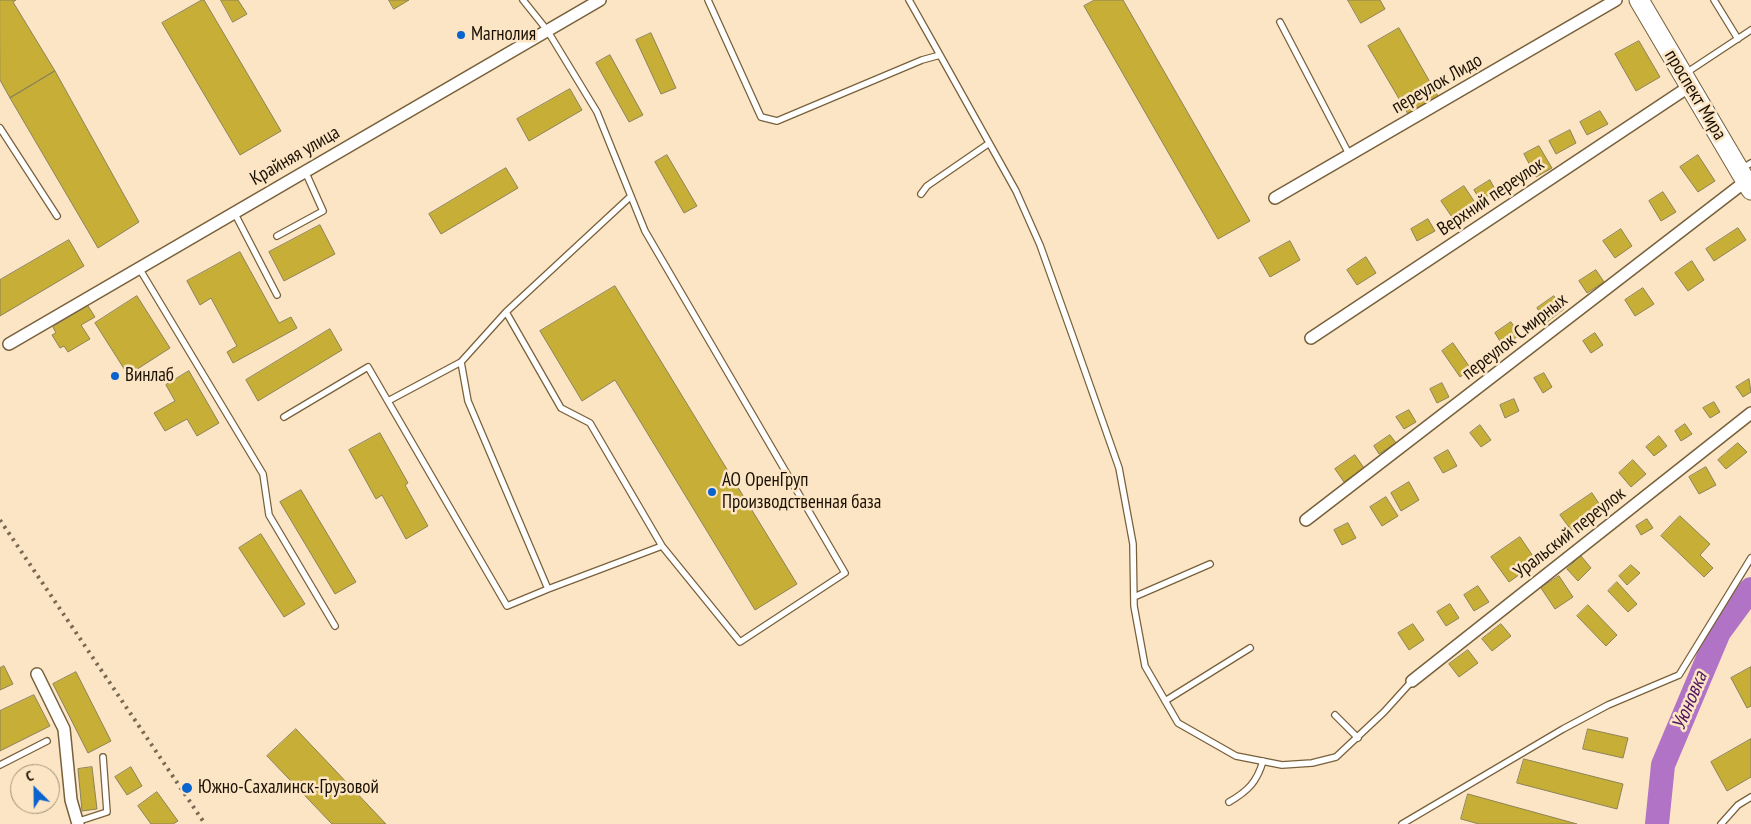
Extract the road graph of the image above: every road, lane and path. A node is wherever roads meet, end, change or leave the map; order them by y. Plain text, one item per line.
1 (523, 0) edge
2 (600, 0) edge
3 (708, 0) edge
4 (910, 0) edge
5 (1616, 0) edge
6 (1639, 0) edge
7 (1714, 0) edge
8 (584, 4) edge
9 (1280, 22) dead end
10 (547, 30) junction
11 (1751, 30) edge
12 (1738, 39) junction
13 (940, 55) junction
14 (1687, 80) junction
15 (0, 128) edge
16 (988, 144) junction
17 (1349, 154) junction
18 (305, 170) junction
19 (1747, 176) edge
20 (921, 194) dead end
21 (631, 196) junction
22 (1274, 198) dead end
23 (234, 212) junction
24 (57, 216) dead end
25 (277, 236) dead end
26 (139, 268) junction
27 (277, 295) dead end
28 (506, 312) junction
29 (1311, 338) dead end
30 (9, 344) dead end
31 (461, 362) junction
32 (388, 401) junction
33 (1751, 413) edge
34 (284, 417) dead end
35 (1306, 520) dead end
36 (662, 546) junction
37 (1751, 558) edge
38 (1210, 564) dead end
39 (548, 589) junction
40 (1134, 597) junction
41 (335, 626) dead end
42 (1250, 648) dead end
43 (37, 674) dead end
44 (1412, 681) joint
45 (1165, 701) junction
46 (1335, 715) dead end
47 (1358, 738) junction
48 (47, 740) dead end
49 (103, 757) dead end
50 (1263, 761) junction
51 (0, 765) edge
52 (1751, 797) edge
53 (1229, 802) dead end
54 (76, 823) edge
55 (1402, 824) edge
56 (1721, 824) edge

1 - 10 lane
2 - 8 street, Крайняя улица
3 - 13 lane
4 - 13 lane
5 - 17 street, переулок Лидо
6 - 14 main road, проспект Мира
7 - 12 lane
8 - 10 street, Крайняя улица
9 - 17 lane
10 - 18 street, Крайняя улица
10 - 21 lane
11 - 12 lane
12 - 14 lane
13 - 16 lane
14 - 19 main road, проспект Мира
14 - 29 street, Верхний переулок
15 - 24 lane
16 - 20 lane
16 - 40 lane
17 - 22 street, переулок Лидо
18 - 23 street, Крайняя улица
18 - 25 lane
19 - 35 street, переулок Смирных
21 - 28 lane
21 - 36 lane
23 - 26 street, Крайняя улица
23 - 27 lane
26 - 30 street, Крайняя улица
26 - 41 lane
28 - 31 lane
28 - 36 lane
31 - 32 lane
31 - 39 lane
32 - 34 lane
32 - 39 lane
33 - 44 street, Уральский переулок
36 - 39 lane
37 - 55 lane
38 - 40 lane
40 - 45 lane
42 - 45 lane
43 - 54 street
44 - 47 lane
45 - 50 lane
46 - 47 lane
47 - 50 lane
48 - 51 lane
49 - 54 lane
50 - 53 lane
52 - 56 lane

